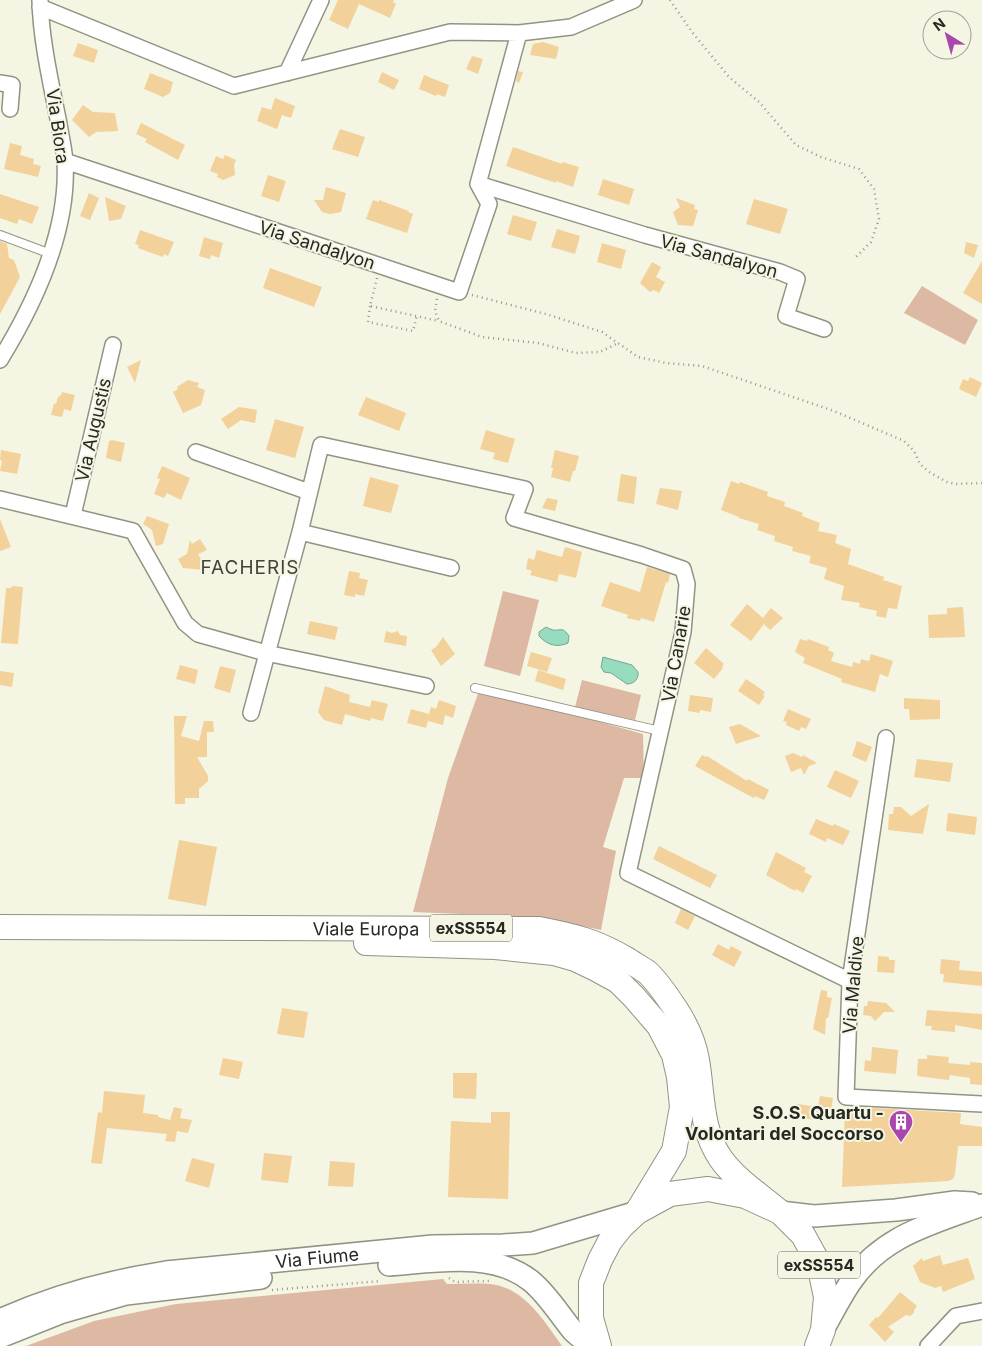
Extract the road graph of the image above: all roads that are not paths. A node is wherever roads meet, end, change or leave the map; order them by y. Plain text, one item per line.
1 (321, 0) edge
2 (634, 0) edge
3 (40, 4) edge
4 (519, 33) junction
5 (288, 73) junction
6 (0, 83) edge
7 (10, 109) dead end
8 (65, 161) junction
9 (478, 184) junction
10 (0, 235) edge
11 (51, 254) junction
12 (824, 330) dead end
13 (112, 344) dead end
14 (0, 360) edge
15 (196, 452) dead end
16 (309, 492) junction
17 (0, 499) edge
18 (73, 515) junction
19 (300, 532) junction
20 (450, 568) dead end
21 (266, 653) junction
22 (426, 686) dead end
23 (475, 688) dead end
24 (251, 713) dead end
25 (660, 731) junction
26 (886, 738) dead end
27 (0, 926) edge
28 (0, 942) edge
29 (850, 981) junction
30 (982, 1104) edge
31 (982, 1204) edge
32 (637, 1212) junction
33 (780, 1212) junction
34 (982, 1311) edge
35 (0, 1320) edge
36 (0, 1337) edge
37 (820, 1338) edge
38 (591, 1346) edge
39 (599, 1346) edge
40 (928, 1346) edge

1 - 5 street
2 - 4 street
3 - 5 street
3 - 8 street, Via Biora
4 - 5 street
4 - 9 street
6 - 7 street
8 - 9 street, Via Sandalyon
8 - 11 street, Via Biora
9 - 12 street, Via Sandalyon
10 - 11 lane
11 - 14 street, Via Biora
13 - 18 street, Via Augustis
15 - 16 street
16 - 19 street
16 - 25 street, Via Canarie
17 - 18 street
18 - 21 street
19 - 20 street
19 - 21 street
21 - 22 street
21 - 24 street
23 - 25 lane
25 - 29 street, Via Canarie
26 - 29 street, Via Maldive
27 - 33 main road, Viale Europa / exSS554
28 - 32 main road, Viale Europa / exSS554
29 - 30 street, Via Maldive
31 - 33 main road
31 - 37 main road
32 - 33 main road, exSS554
32 - 35 main road, Via Fiume
32 - 39 main road, exSS554
33 - 37 main road, exSS554
34 - 40 street
36 - 38 main road, Via Fiume

